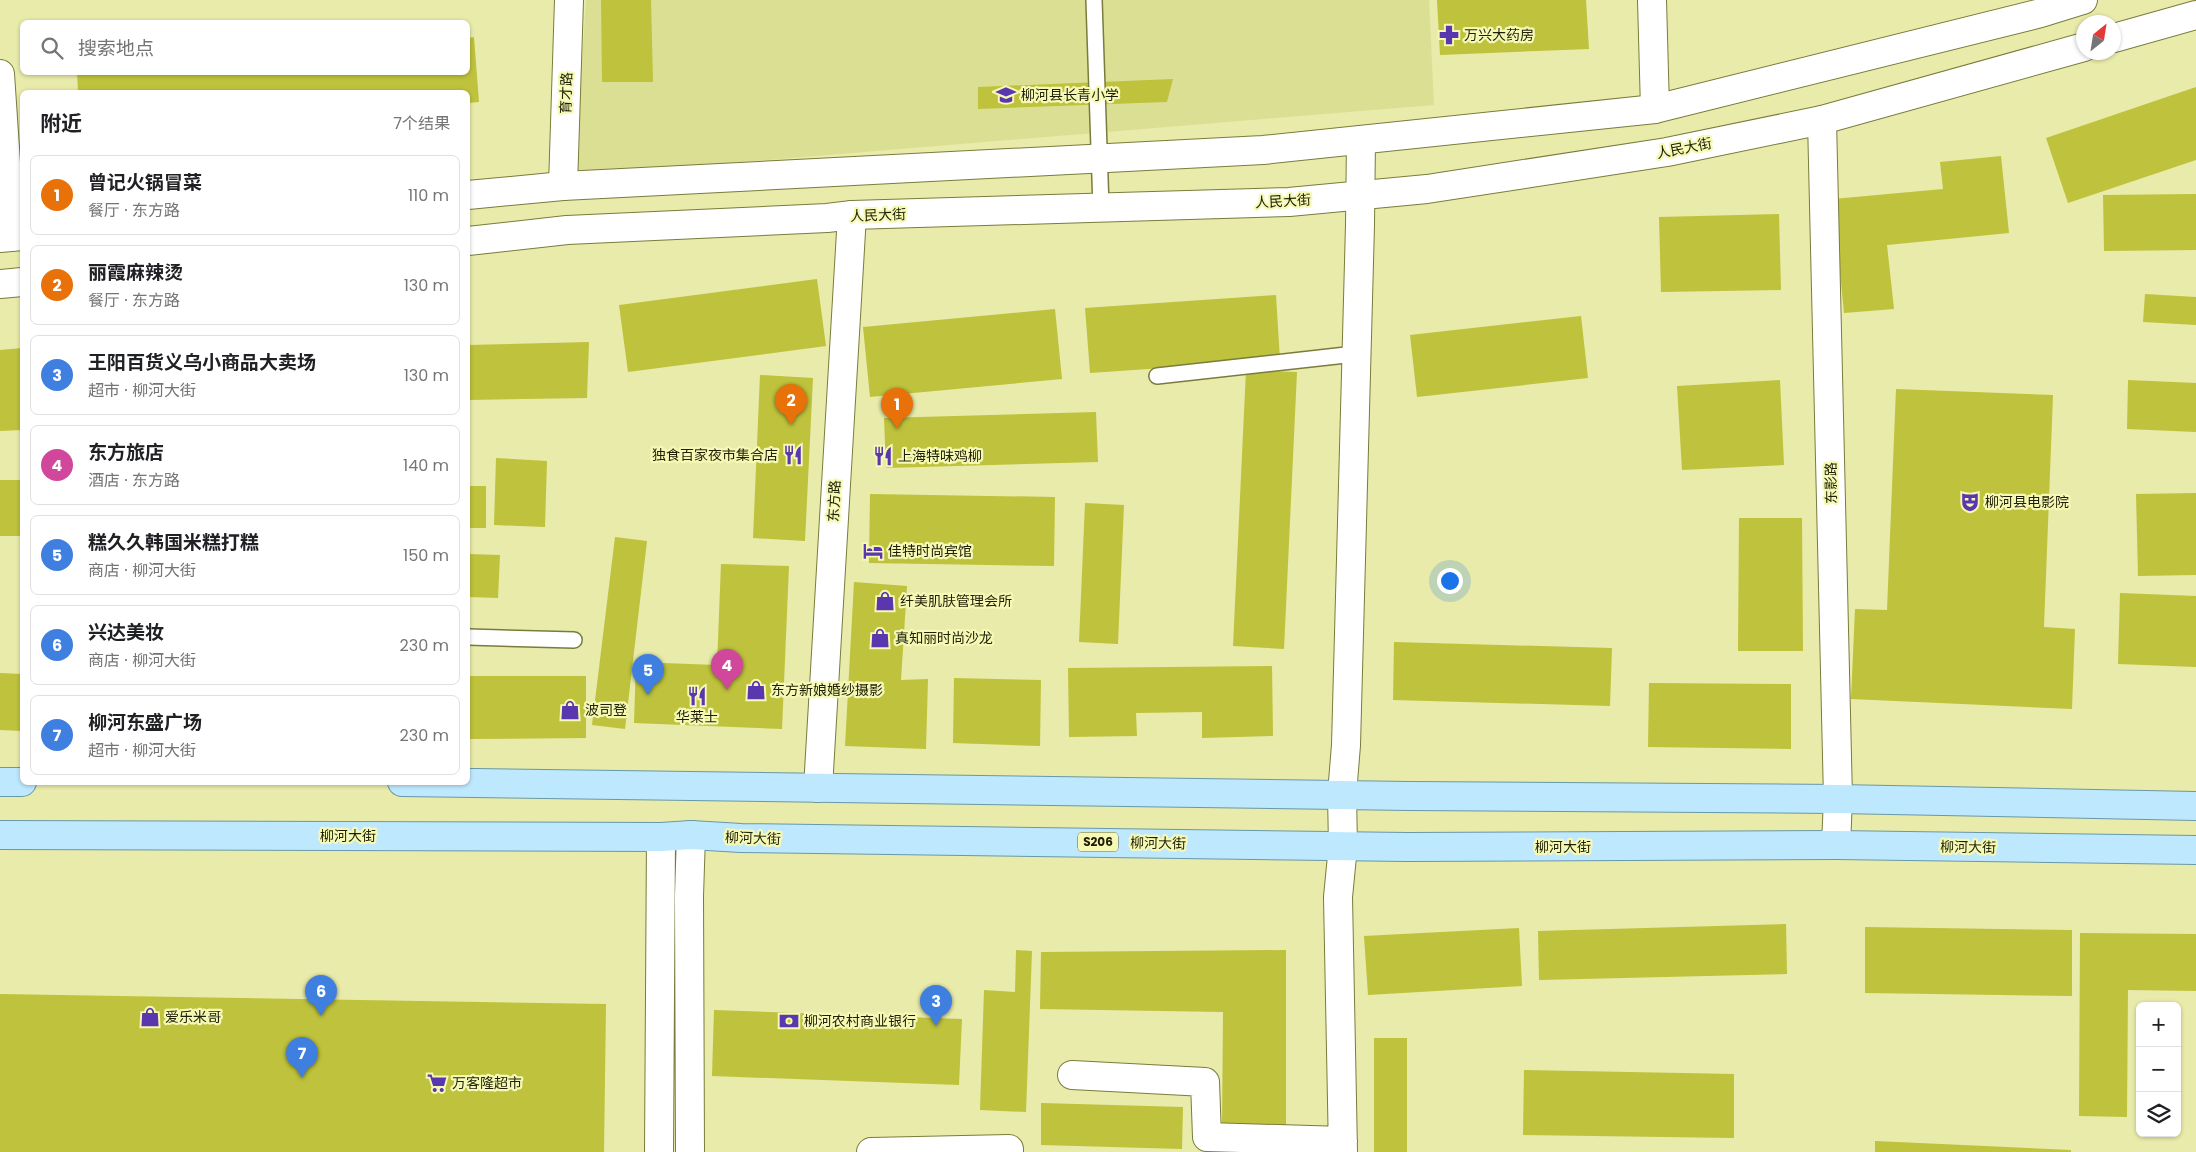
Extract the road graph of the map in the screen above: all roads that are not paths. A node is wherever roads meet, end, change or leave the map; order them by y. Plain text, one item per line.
1 (570, 0) edge
2 (1094, 0) edge
3 (1652, 0) edge
4 (2083, 0) edge
5 (2196, 15) edge
6 (2121, 36) edge
7 (2076, 49) edge
8 (0, 74) edge
9 (1655, 109) junction
10 (1822, 120) junction
11 (1360, 140) junction
12 (1099, 158) junction
13 (563, 186) junction
14 (470, 195) edge
15 (1360, 195) junction
16 (1101, 208) junction
17 (852, 215) junction
18 (11, 237) edge
19 (470, 241) edge
20 (20, 282) edge
21 (0, 284) edge
22 (1355, 354) junction
23 (1157, 376) dead end
24 (470, 637) edge
25 (574, 640) dead end
26 (0, 782) edge
27 (20, 782) edge
28 (470, 783) edge
29 (818, 788) junction
30 (1342, 794) junction
31 (1838, 799) junction
32 (2196, 806) edge
33 (0, 835) edge
34 (692, 835) junction
35 (661, 837) junction
36 (1836, 845) junction
37 (1343, 846) junction
38 (2196, 850) edge
39 (1072, 1075) dead end
40 (1343, 1147) edge
41 (659, 1152) edge
42 (690, 1152) edge
43 (871, 1152) edge
44 (1009, 1152) edge

1 - 13 street, 育才路
2 - 12 lane
3 - 9 street
4 - 9 street
5 - 6 street
7 - 10 street, 人民大街
8 - 18 street
9 - 11 street
10 - 15 street, 人民大街
10 - 31 street, 东影路
11 - 12 street
11 - 15 street
12 - 13 street
12 - 16 lane
13 - 14 street
15 - 16 street, 人民大街
15 - 22 street
16 - 17 street, 人民大街
17 - 19 street, 人民大街
17 - 29 street, 东方路
20 - 21 street
22 - 23 lane
22 - 30 street
24 - 25 lane
26 - 27 main road
28 - 29 main road
29 - 30 main road
30 - 31 main road
30 - 37 street
31 - 32 main road
31 - 36 street, 东影路
33 - 35 main road, 柳河大街 / S206
34 - 35 main road, 柳河大街 / S206
34 - 37 main road, 柳河大街 / S206
34 - 42 street
35 - 41 street
36 - 37 main road, 柳河大街 / S206
36 - 38 main road, 柳河大街 / S206
37 - 40 street
39 - 40 street
43 - 44 street

